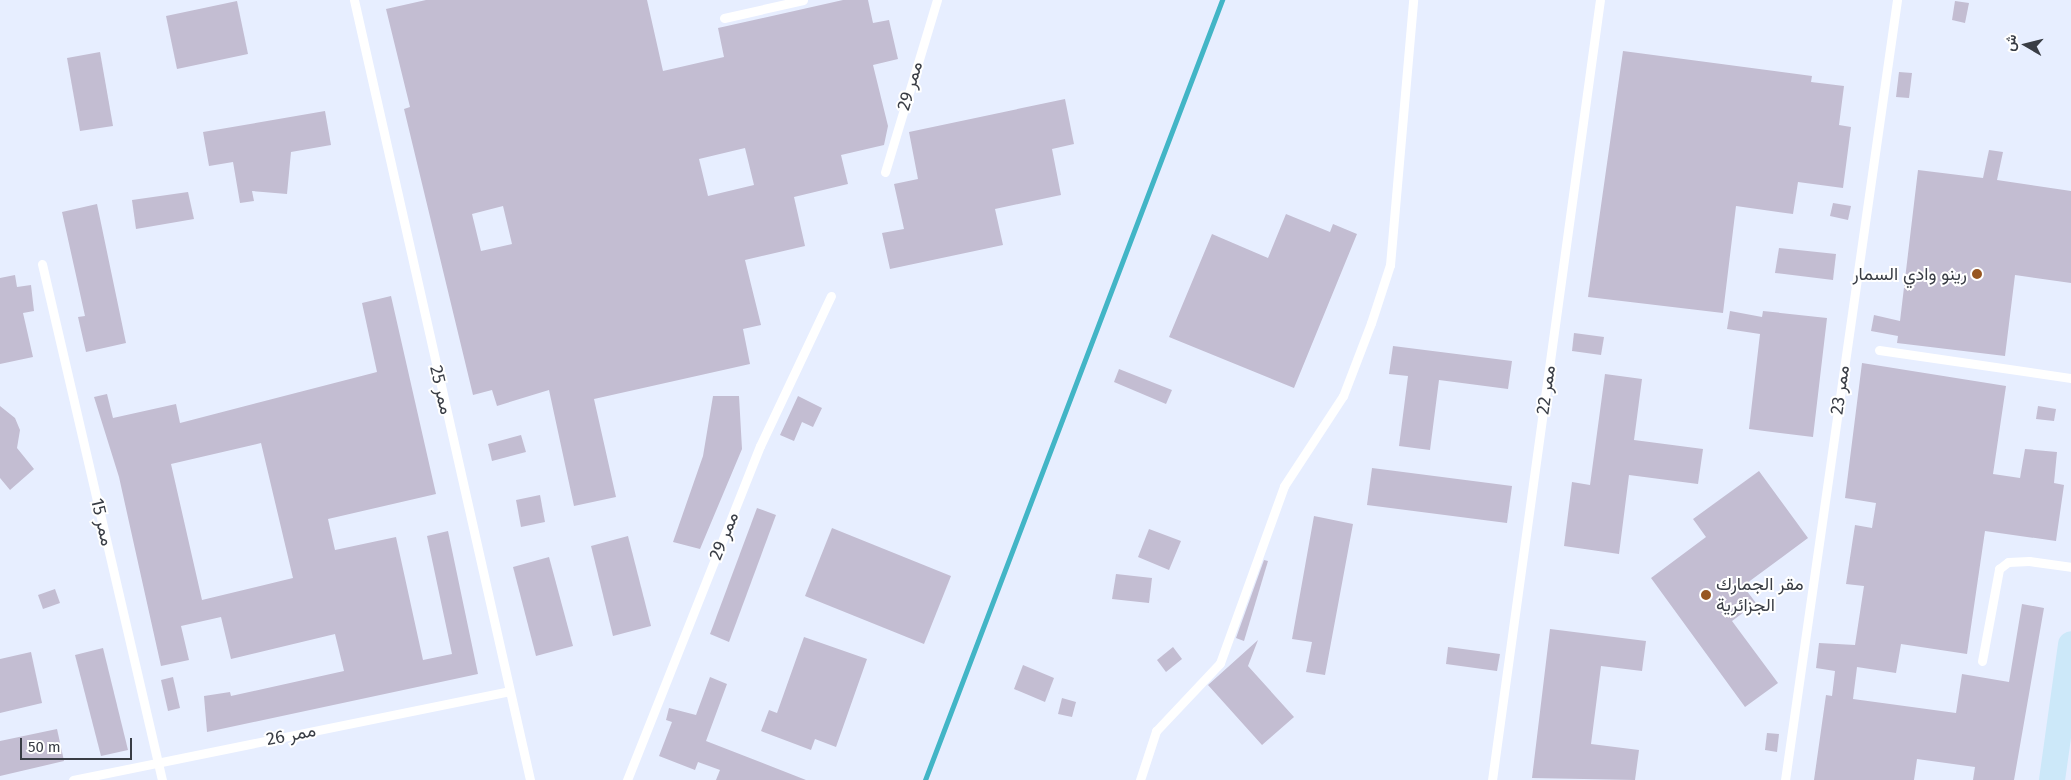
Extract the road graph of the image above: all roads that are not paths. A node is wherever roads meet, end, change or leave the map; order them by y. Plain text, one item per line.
1 (354, 0) edge
2 (803, 0) edge
3 (937, 0) edge
4 (1413, 0) edge
5 (1600, 0) edge
6 (1896, 0) edge
7 (724, 18) dead end
8 (885, 172) dead end
9 (42, 264) dead end
10 (830, 296) dead end
11 (1879, 350) dead end
12 (2071, 378) edge
13 (2071, 567) edge
14 (2071, 644) edge
15 (1982, 661) dead end
16 (509, 691) junction
17 (158, 762) junction
18 (72, 780) edge
19 (162, 780) edge
20 (530, 780) edge
21 (627, 780) edge
22 (1140, 780) edge
23 (1492, 780) edge
24 (1785, 780) edge
25 (2052, 780) edge

1 - 16 lane, ممر 25
2 - 7 lane
3 - 8 lane, ممر 29
4 - 22 lane
5 - 23 lane, ممر 22
6 - 24 lane, ممر 23
9 - 17 lane, ممر 15
10 - 21 lane, ممر 29
11 - 12 lane
13 - 15 lane
14 - 25 main road
16 - 17 lane, ممر 26
16 - 20 lane, ممر 25
17 - 18 lane, ممر 26
17 - 19 lane, ممر 15

